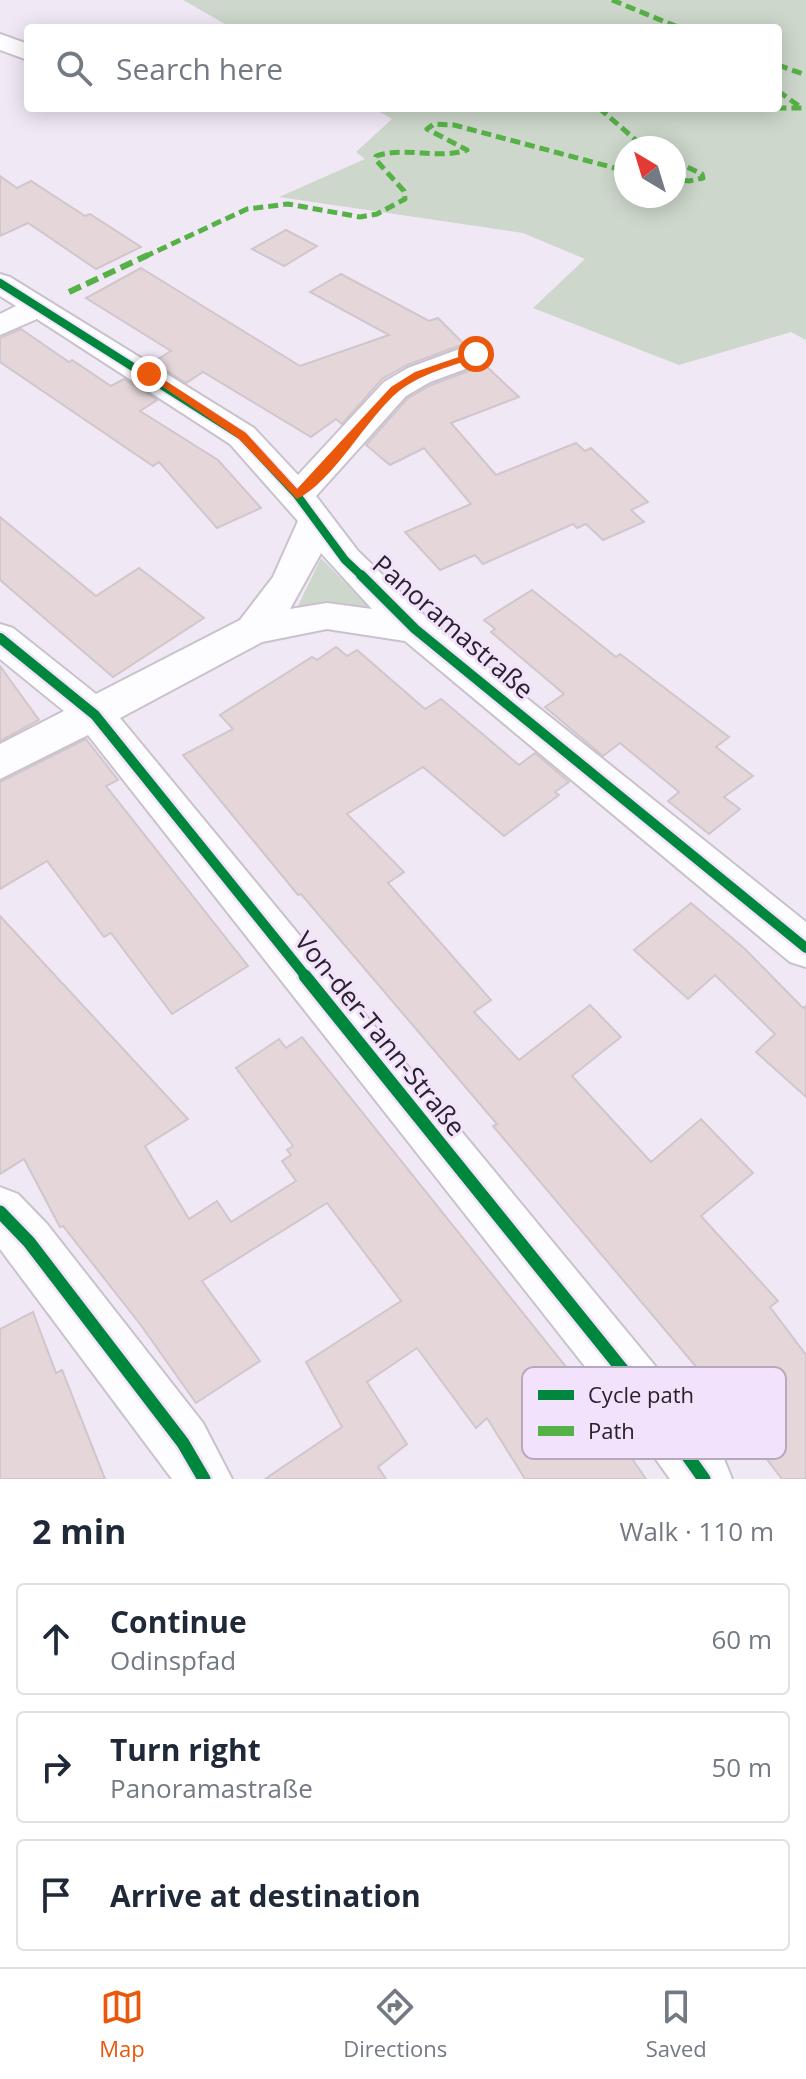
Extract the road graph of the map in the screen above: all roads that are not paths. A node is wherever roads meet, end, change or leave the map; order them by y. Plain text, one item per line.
1 (0, 41) edge
2 (24, 51) edge
3 (0, 283) edge
4 (38, 307) junction
5 (0, 326) edge
6 (476, 354) dead end
7 (306, 509) junction
8 (415, 629) junction
9 (253, 630) junction
10 (0, 638) edge
11 (95, 715) junction
12 (0, 763) edge
13 (806, 948) edge
14 (14, 1227) edge
15 (620, 1367) edge
16 (690, 1459) edge
17 (204, 1479) edge
18 (704, 1479) edge

1 - 2 street
3 - 4 street, Panoramastraße
4 - 5 street
4 - 7 street, Panoramastraße
6 - 7 street
7 - 8 street, Panoramastraße
7 - 9 street
8 - 9 street
8 - 13 street, Panoramastraße
9 - 11 street
10 - 11 street, Von-der-Tann-Straße
11 - 12 street
11 - 15 street, Von-der-Tann-Straße
14 - 17 street
16 - 18 street, Von-der-Tann-Straße

